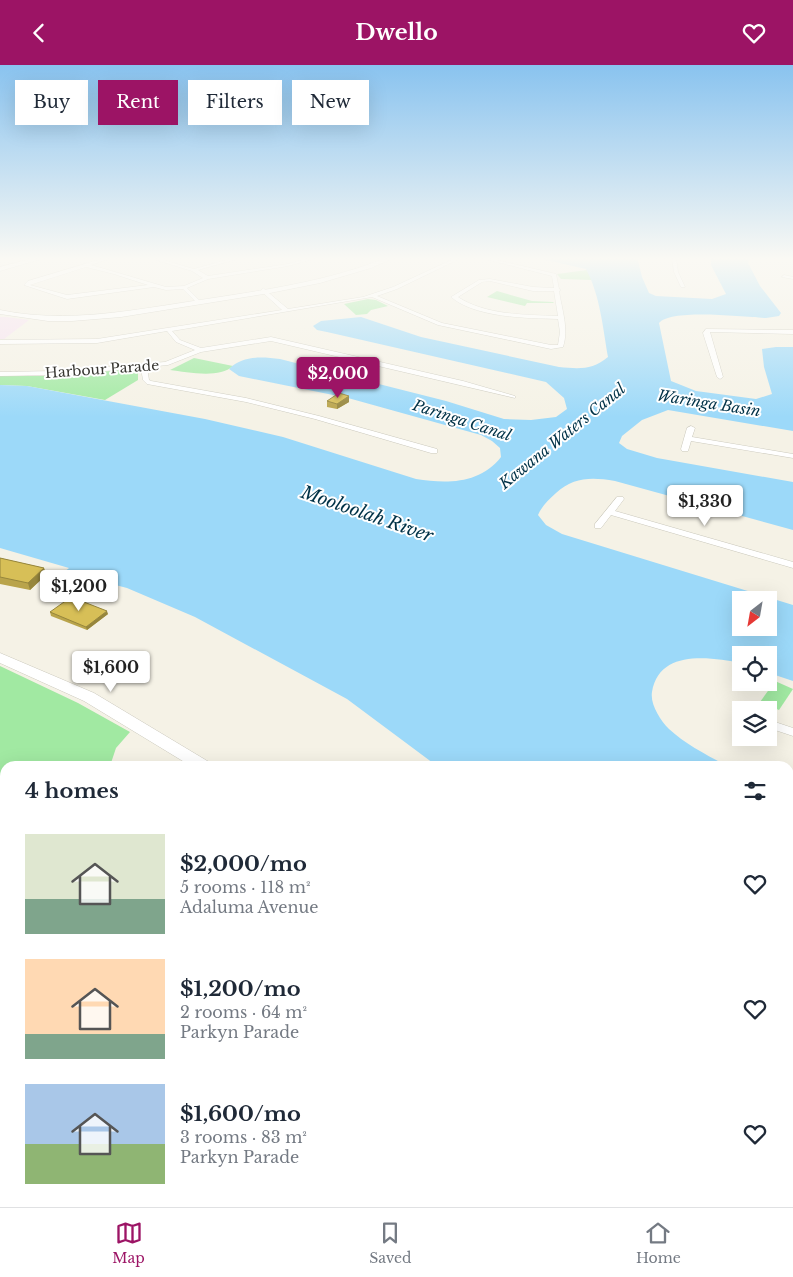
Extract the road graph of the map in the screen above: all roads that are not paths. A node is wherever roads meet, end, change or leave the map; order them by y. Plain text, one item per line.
1 (131, 310) edge
2 (291, 310) edge
3 (407, 310) edge
4 (495, 310) edge
5 (561, 310) edge
6 (287, 311) joint
7 (1, 313) edge
8 (562, 318) junction
9 (169, 330) junction
10 (793, 332) edge
11 (0, 343) edge
12 (200, 350) junction
13 (144, 366) junction
14 (0, 374) edge
15 (720, 377) dead end
16 (513, 397) dead end
17 (691, 428) dead end
18 (688, 438) junction
19 (684, 449) dead end
20 (434, 451) dead end
21 (793, 456) edge
22 (620, 499) dead end
23 (610, 512) junction
24 (598, 526) dead end
25 (793, 565) edge
26 (0, 658) edge
27 (777, 726) edge
28 (793, 731) edge
29 (195, 761) edge

1 - 7 main road
2 - 6 street
3 - 8 street
4 - 8 street
5 - 8 street
6 - 9 street
9 - 11 street
9 - 12 street
10 - 15 street
12 - 13 street, Harbour Parade
12 - 16 street, Harbour Parade
13 - 14 street, Harbour Parade
13 - 20 street
17 - 18 street
18 - 19 street
18 - 21 street
22 - 23 street
23 - 24 street
23 - 25 street
26 - 29 main road
27 - 28 street

